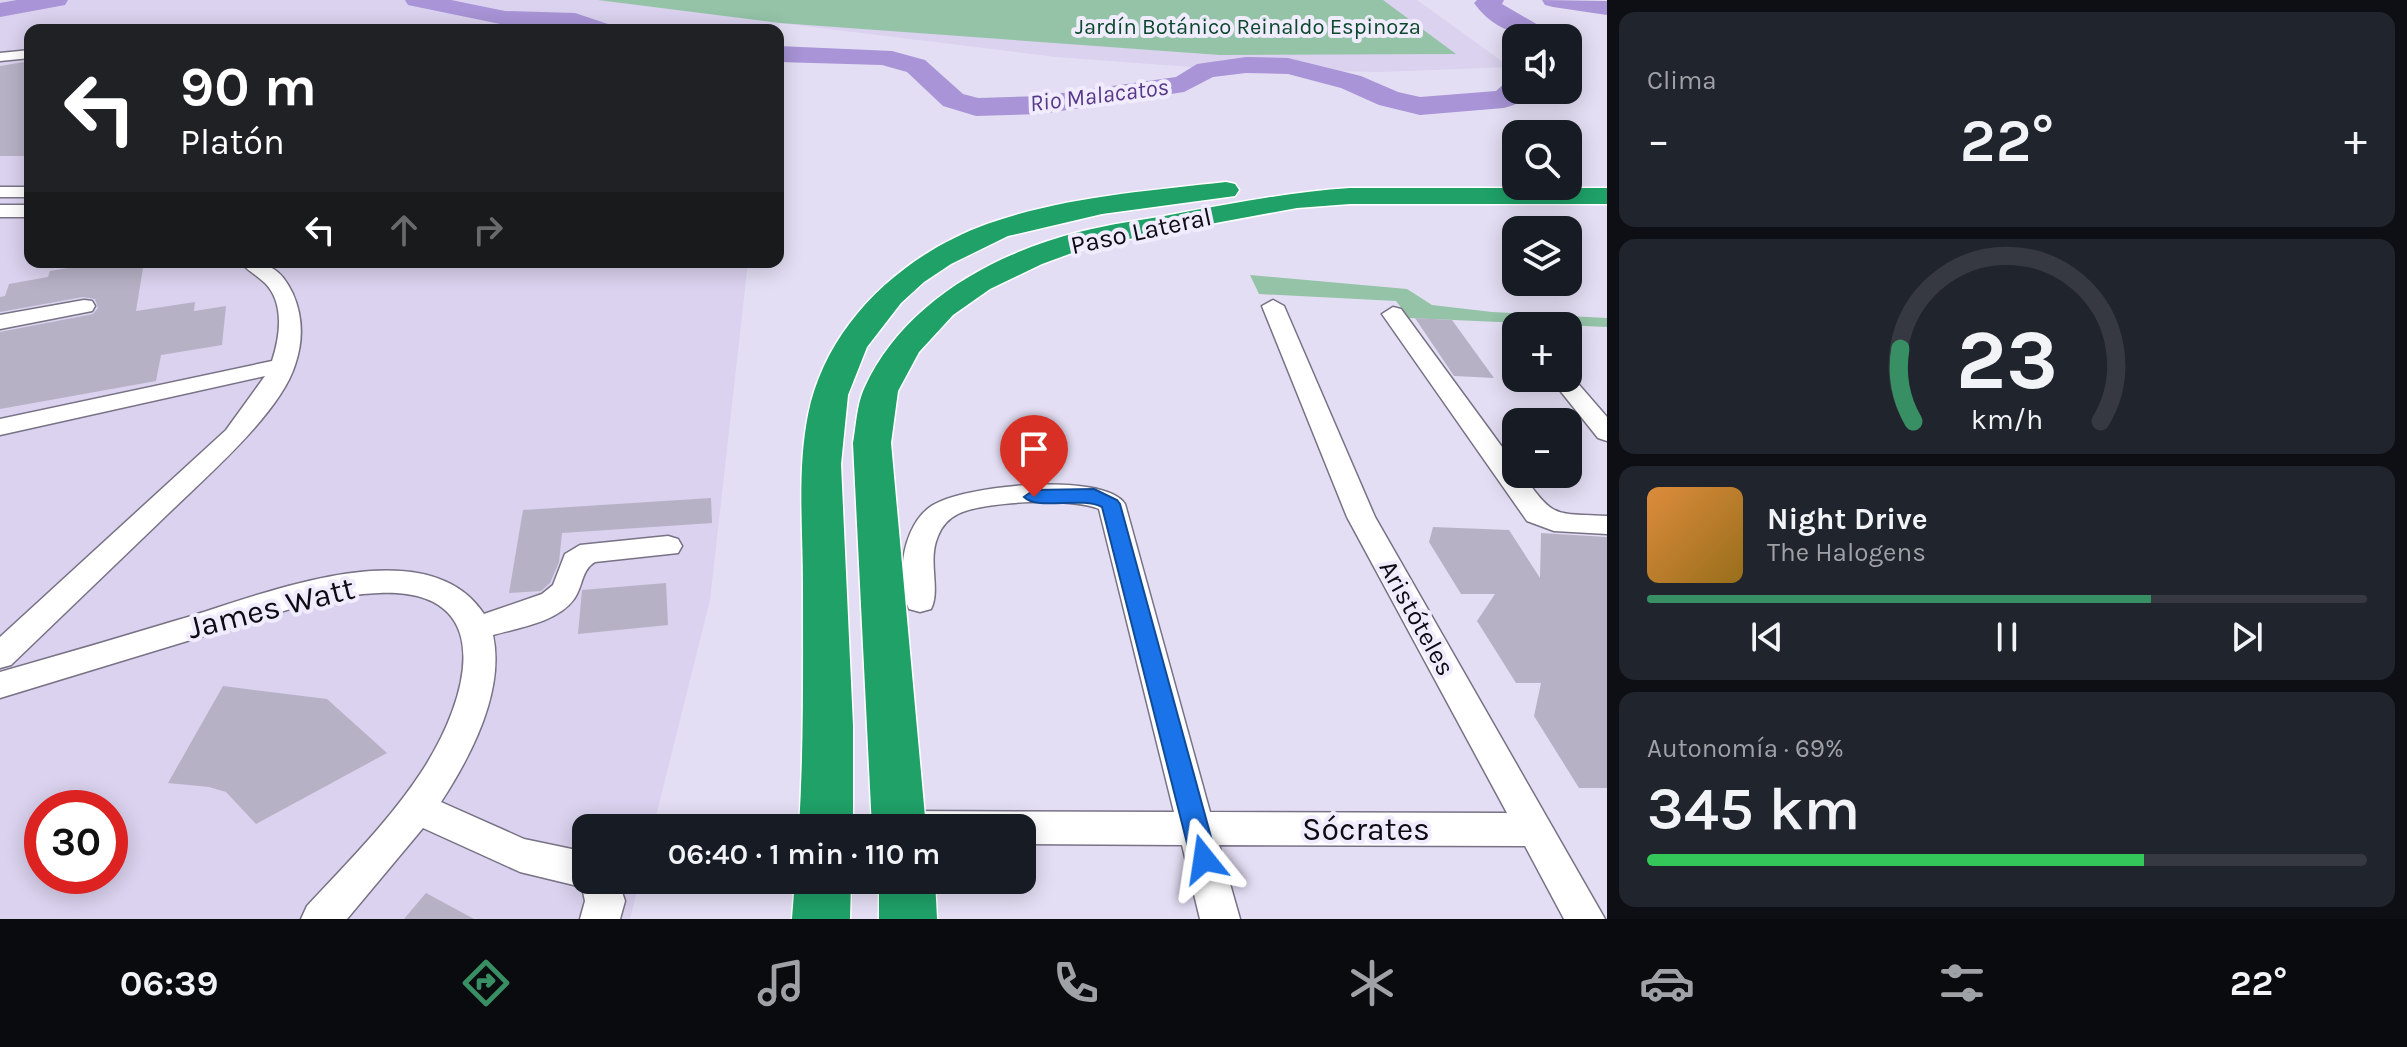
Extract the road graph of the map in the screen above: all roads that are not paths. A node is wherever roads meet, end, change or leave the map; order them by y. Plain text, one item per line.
1 (24, 55) edge
2 (0, 57) edge
3 (1502, 173) edge
4 (1582, 175) edge
5 (1607, 175) edge
6 (0, 192) edge
7 (24, 192) edge
8 (1607, 196) edge
9 (14, 211) edge
10 (0, 235) edge
11 (258, 268) edge
12 (84, 306) dead end
13 (1273, 306) dead end
14 (1393, 314) dead end
15 (0, 322) edge
16 (284, 365) junction
17 (1573, 392) edge
18 (0, 427) edge
19 (1607, 433) edge
20 (1607, 525) edge
21 (668, 546) dead end
22 (920, 601) dead end
23 (476, 628) junction
24 (0, 656) edge
25 (0, 685) edge
26 (416, 808) junction
27 (826, 814) edge
28 (900, 814) edge
29 (1196, 829) junction
30 (1536, 830) junction
31 (1036, 838) edge
32 (572, 867) edge
33 (603, 894) edge
34 (822, 894) edge
35 (906, 894) edge
36 (321, 919) edge
37 (600, 919) edge
38 (821, 919) edge
39 (908, 919) edge
40 (1220, 919) edge
41 (1585, 919) edge

1 - 2 street
3 - 27 highway, Paso Lateral
4 - 5 highway
6 - 7 street
8 - 28 highway, Paso Lateral
9 - 10 street
11 - 16 street
12 - 15 street
13 - 30 street, Aristóteles
14 - 20 street
16 - 18 street
16 - 24 street
17 - 19 street
21 - 23 street
22 - 29 street
23 - 25 street, James Watt
23 - 26 street
26 - 32 street
26 - 36 street
29 - 30 street, Sócrates
29 - 31 street, Sócrates
29 - 40 street
30 - 41 street, Aristóteles
33 - 37 street
34 - 38 highway
35 - 39 highway, Paso Lateral

